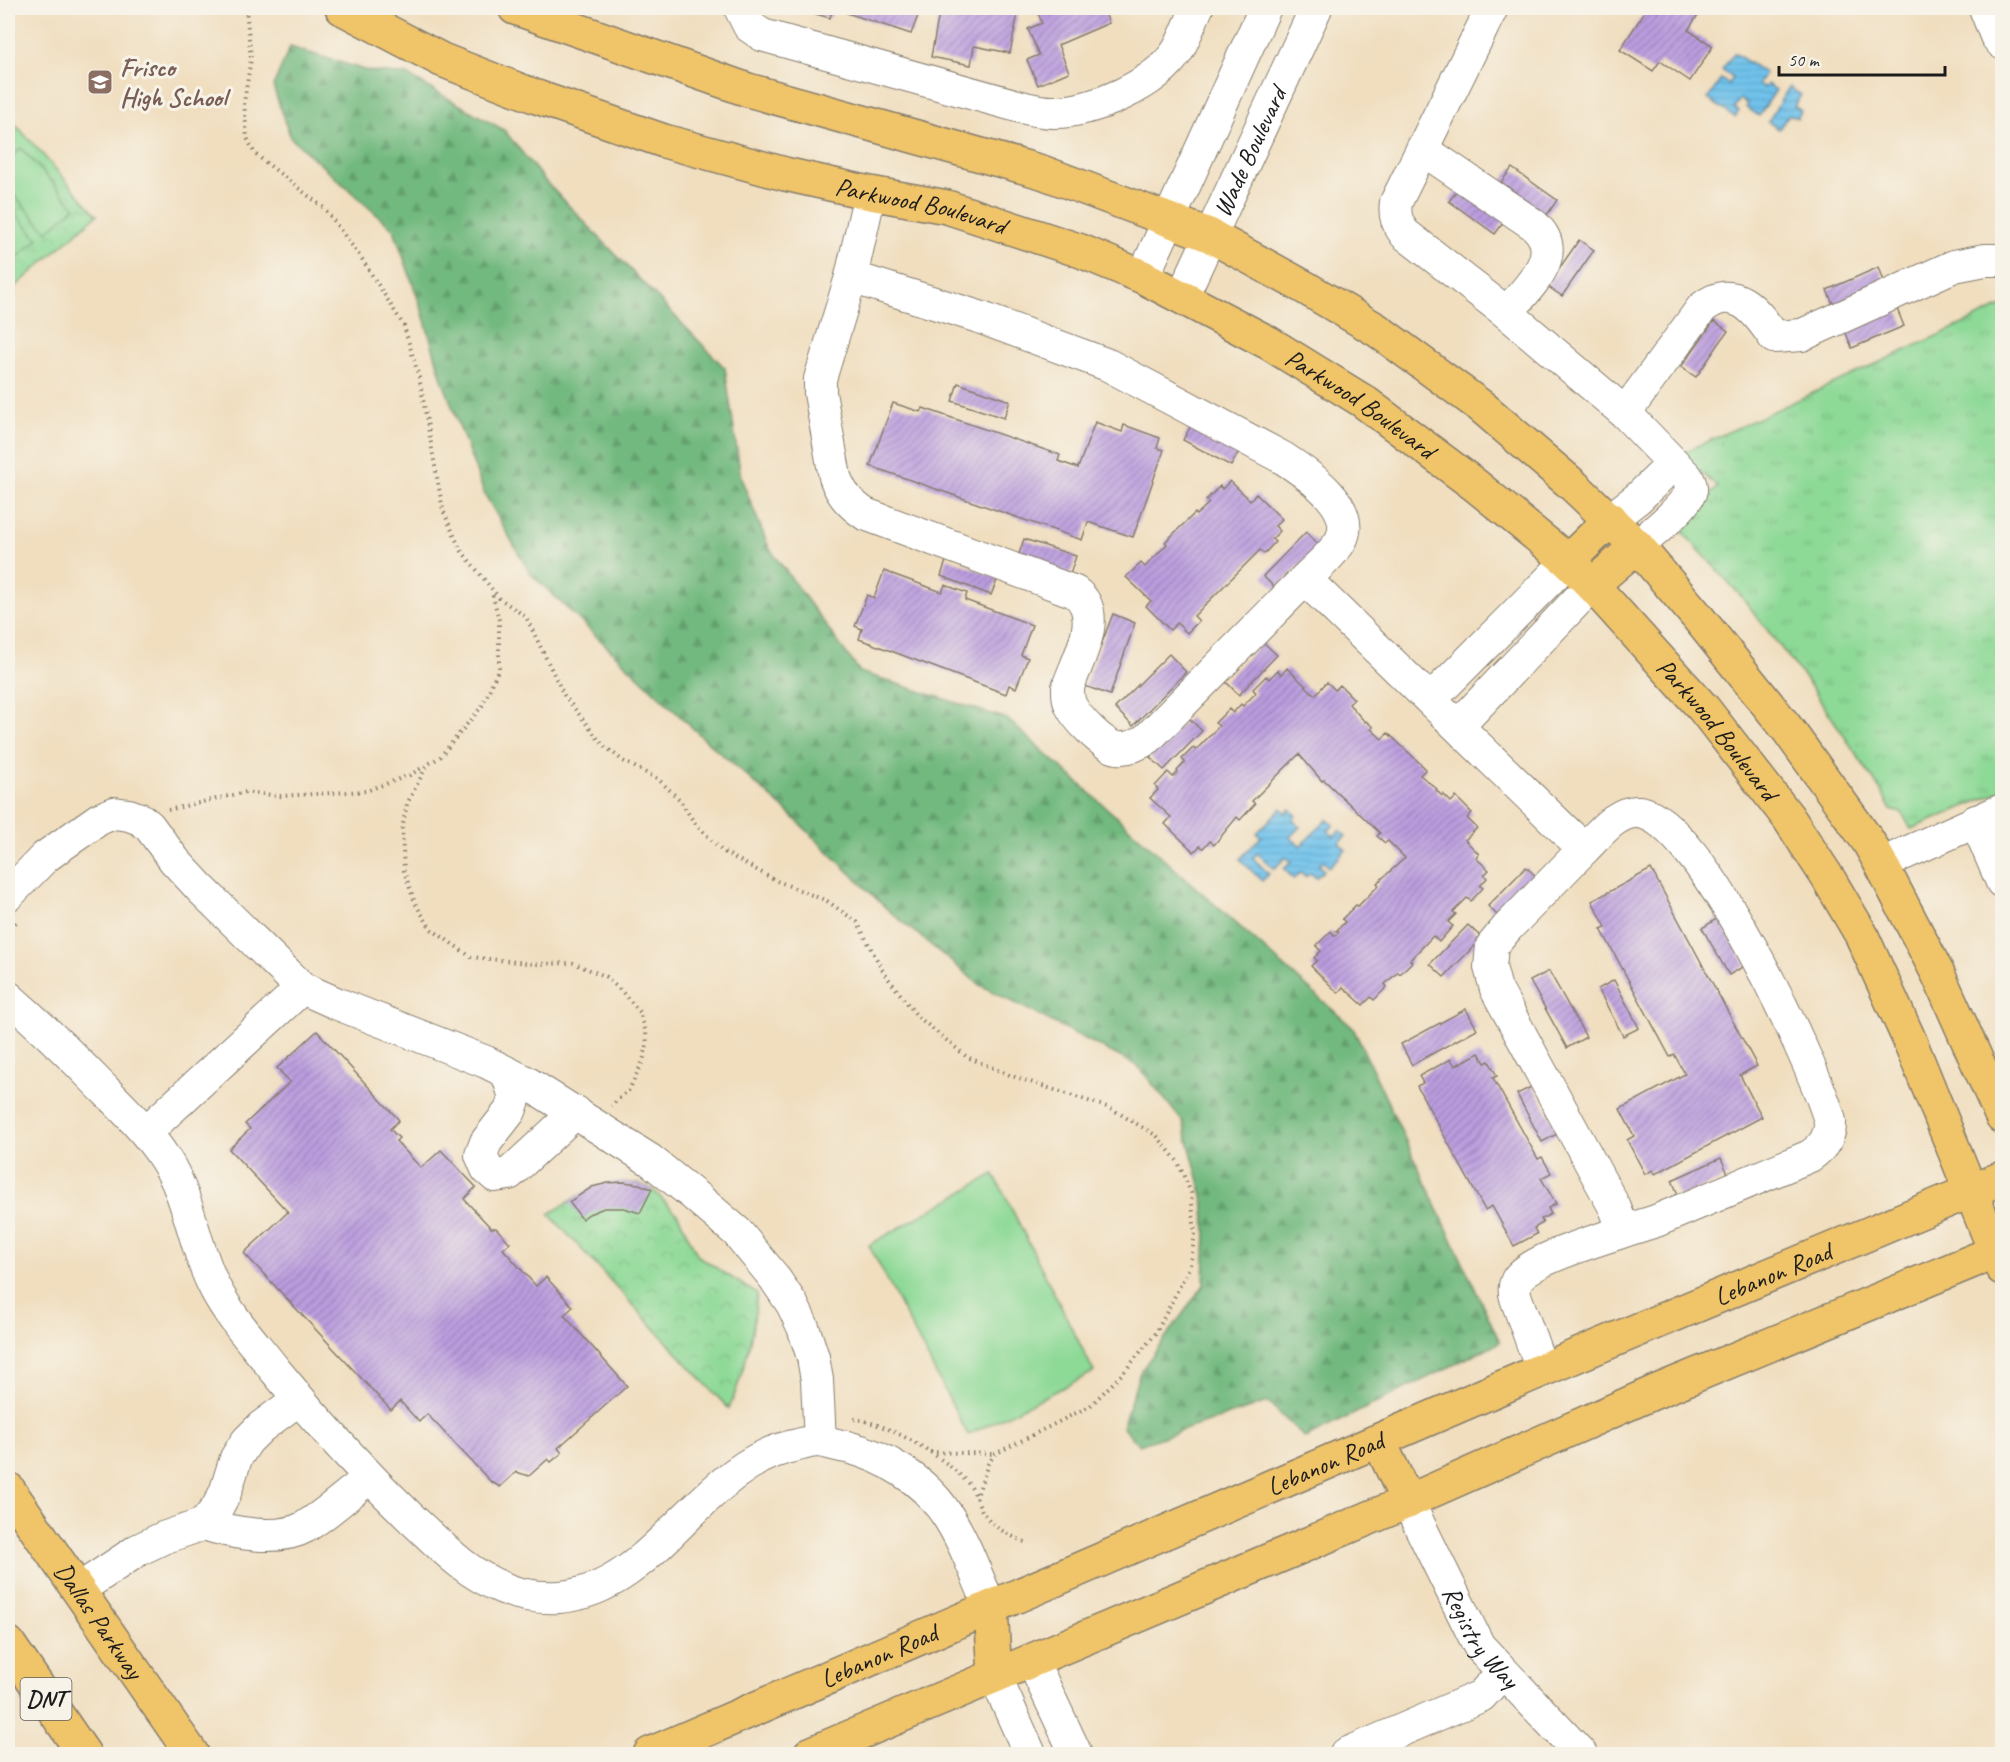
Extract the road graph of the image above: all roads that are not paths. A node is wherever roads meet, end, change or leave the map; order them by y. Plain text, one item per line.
1 (342, 8) edge
2 (515, 8) edge
3 (740, 8) edge
4 (1197, 8) edge
5 (1265, 8) edge
6 (1317, 8) edge
7 (1492, 8) edge
8 (1984, 8) edge
9 (2002, 42) edge
10 (1422, 149) junction
11 (870, 193) junction
12 (1170, 220) junction
13 (1209, 235) junction
14 (2002, 260) edge
15 (851, 277) junction
16 (1143, 277) junction
17 (1182, 297) junction
18 (1507, 313) junction
19 (1625, 413) junction
20 (1674, 463) junction
21 (1611, 519) junction
22 (1638, 546) junction
23 (1568, 561) junction
24 (1305, 579) junction
25 (1593, 585) junction
26 (1431, 699) junction
27 (1458, 726) junction
28 (1990, 815) edge
29 (1584, 849) junction
30 (1881, 864) junction
31 (2002, 882) edge
32 (16, 904) edge
33 (302, 988) junction
34 (8, 997) edge
35 (507, 1073) junction
36 (584, 1117) junction
37 (2002, 1117) edge
38 (146, 1132) junction
39 (2002, 1178) edge
40 (1972, 1192) junction
41 (1624, 1231) junction
42 (2000, 1256) edge
43 (1542, 1370) junction
44 (299, 1399) junction
45 (820, 1441) junction
46 (1379, 1441) junction
47 (369, 1478) junction
48 (8, 1489) edge
49 (1408, 1502) junction
50 (204, 1524) junction
51 (78, 1590) junction
52 (990, 1608) junction
53 (8, 1643) edge
54 (1032, 1660) junction
55 (1503, 1672) junction
56 (996, 1676) junction
57 (84, 1755) edge
58 (192, 1755) edge
59 (650, 1755) edge
60 (810, 1755) edge
61 (1030, 1755) edge
62 (1076, 1755) edge
63 (1346, 1755) edge
64 (1581, 1755) edge

1 - 11 main road, Parkwood Boulevard
2 - 12 main road, Parkwood Boulevard
3 - 4 street
5 - 12 street, Wade Boulevard
6 - 13 street, Wade Boulevard
7 - 10 street
8 - 9 street
10 - 18 street
10 - 18 street
11 - 15 street
11 - 16 main road, Parkwood Boulevard
12 - 13 main road, Parkwood Boulevard
12 - 16 street, Wade Boulevard
13 - 17 street, Wade Boulevard
13 - 21 main road, Parkwood Boulevard
14 - 19 street
15 - 24 street
15 - 24 street
16 - 17 main road, Parkwood Boulevard
17 - 23 main road, Parkwood Boulevard
18 - 19 street
19 - 20 street
20 - 21 street
20 - 22 street
21 - 22 main road, Parkwood Boulevard
21 - 23 main road
22 - 25 main road
22 - 30 main road, Parkwood Boulevard
23 - 25 main road, Parkwood Boulevard
23 - 26 street
24 - 26 street
25 - 27 street
25 - 40 main road, Parkwood Boulevard
26 - 27 street
27 - 29 street
28 - 30 street
28 - 31 street
29 - 41 street
29 - 41 street
30 - 37 main road, Parkwood Boulevard
32 - 33 street
33 - 35 street
33 - 38 street
34 - 38 street
35 - 36 street
35 - 36 street
36 - 45 street
38 - 44 street
39 - 40 main road, Lebanon Road
40 - 42 main road, Parkwood Boulevard
40 - 43 main road, Lebanon Road
41 - 43 street
42 - 49 main road
43 - 46 main road, Lebanon Road
44 - 47 street
44 - 50 street
45 - 47 street
45 - 52 street
46 - 49 main road
46 - 52 main road, Lebanon Road
47 - 50 street
48 - 51 main road, Dallas Parkway
49 - 54 main road
49 - 55 street, Registry Way
50 - 51 street
51 - 58 main road, Dallas Parkway
52 - 54 main road
52 - 56 main road
52 - 59 main road, Lebanon Road
53 - 57 main road, DNT
54 - 56 main road
54 - 62 street
55 - 63 street
55 - 64 street, Registry Way
56 - 60 main road
56 - 61 street

